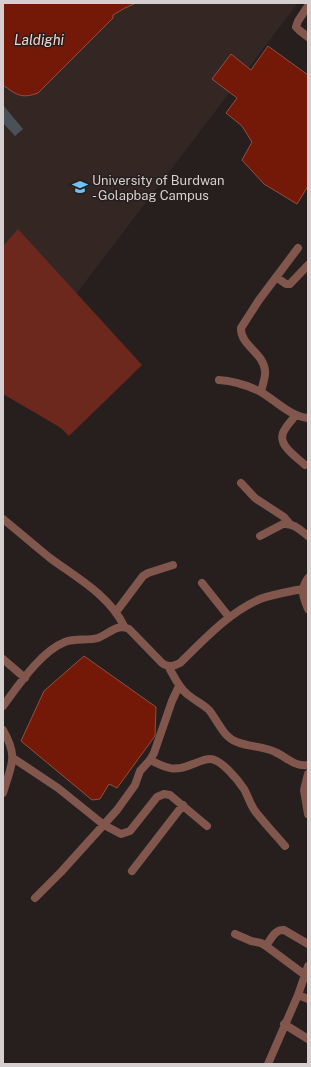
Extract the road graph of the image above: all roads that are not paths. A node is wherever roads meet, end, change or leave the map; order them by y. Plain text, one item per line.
1 (308, 6) edge
2 (308, 37) edge
3 (298, 248) dead end
4 (308, 265) edge
5 (276, 277) junction
6 (219, 380) dead end
7 (261, 392) junction
8 (296, 415) junction
9 (308, 418) edge
10 (305, 465) dead end
11 (242, 483) dead end
12 (3, 519) edge
13 (290, 524) junction
14 (260, 536) dead end
15 (308, 536) edge
16 (173, 565) dead end
17 (308, 578) edge
18 (202, 583) dead end
19 (302, 589) junction
20 (308, 609) edge
21 (116, 612) junction
22 (229, 617) junction
23 (124, 626) junction
24 (3, 659) edge
25 (168, 666) junction
26 (25, 678) junction
27 (179, 686) junction
28 (3, 706) edge
29 (3, 730) edge
30 (13, 758) junction
31 (150, 760) junction
32 (308, 765) edge
33 (308, 774) edge
34 (3, 793) edge
35 (183, 805) junction
36 (308, 814) edge
37 (104, 825) junction
38 (207, 826) dead end
39 (285, 846) dead end
40 (132, 871) dead end
41 (35, 898) dead end
42 (235, 934) dead end
43 (308, 944) edge
44 (266, 946) junction
45 (308, 966) edge
46 (305, 975) junction
47 (298, 995) junction
48 (308, 999) edge
49 (284, 1024) junction
50 (308, 1039) edge
51 (268, 1064) edge

1 - 2 street
3 - 5 street
4 - 5 street
5 - 7 street
6 - 7 street
7 - 8 street
8 - 9 street
8 - 10 street
11 - 13 street
12 - 21 street
13 - 14 street
13 - 15 street
16 - 21 street
17 - 19 street
18 - 22 street
19 - 20 street
19 - 22 street
21 - 23 street
22 - 25 street
23 - 25 street
23 - 26 street
24 - 26 street
25 - 27 street
26 - 28 street
27 - 31 street
27 - 32 street
29 - 30 street
30 - 34 street
30 - 37 street
31 - 37 street
31 - 39 street
33 - 36 street
35 - 37 street
35 - 38 street
35 - 40 street
37 - 41 street
42 - 44 street
43 - 44 street
44 - 46 street
45 - 46 street
46 - 47 street
47 - 48 street
47 - 49 street
49 - 50 street
49 - 51 street

